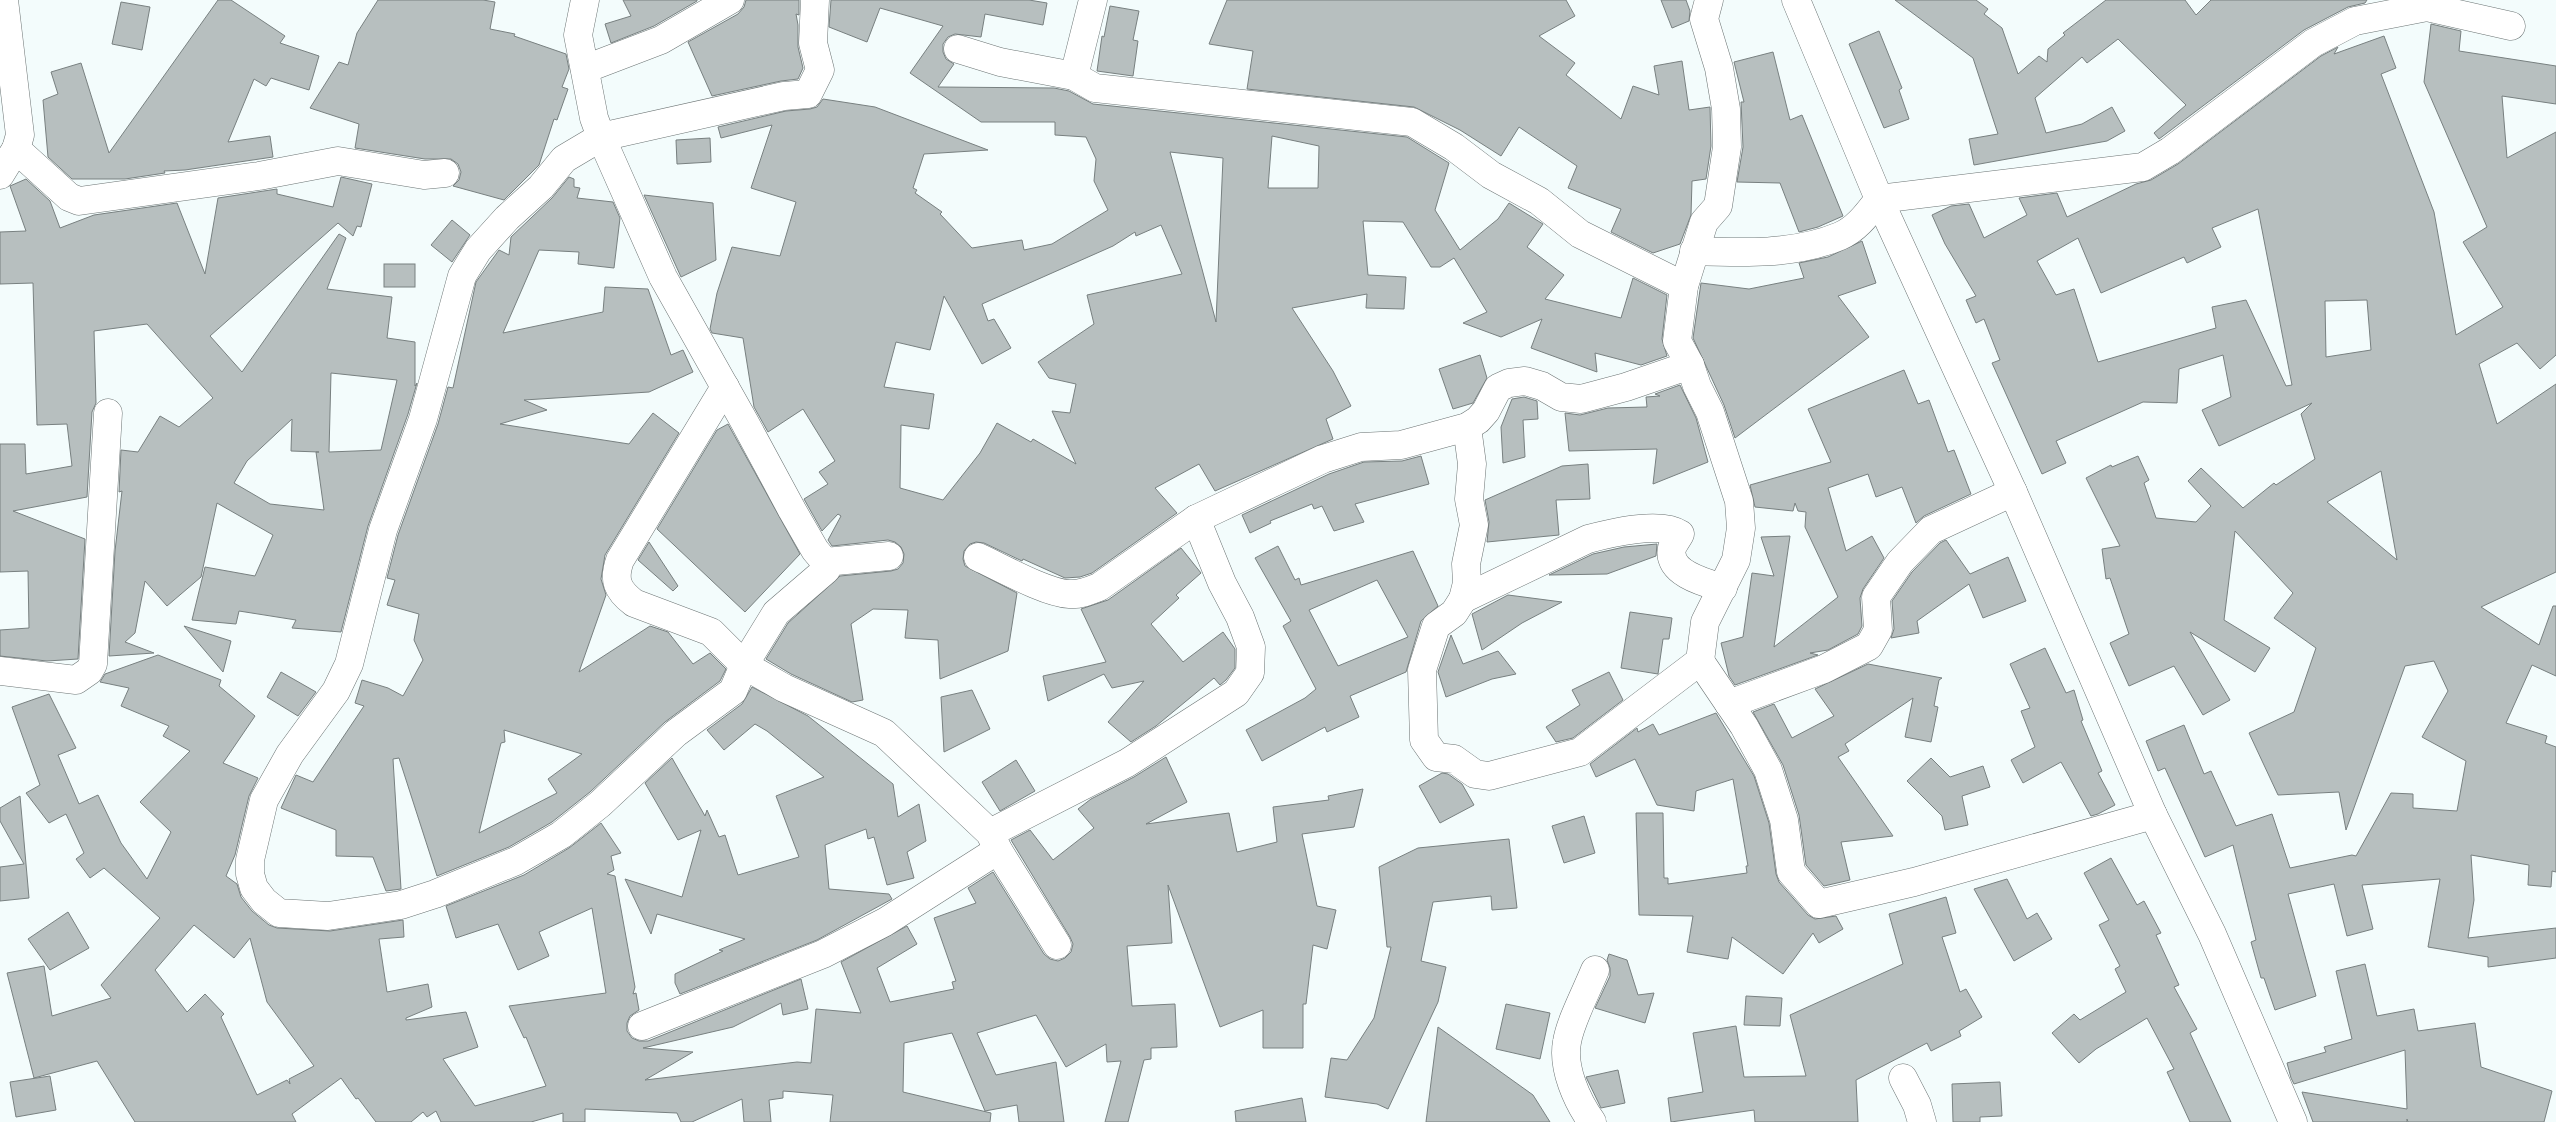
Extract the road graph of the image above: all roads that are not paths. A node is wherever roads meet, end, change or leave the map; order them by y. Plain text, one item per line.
1 (4, 0) edge
2 (586, 0) edge
3 (730, 0) edge
4 (815, 0) edge
5 (1094, 0) edge
6 (1709, 0) edge
7 (1796, 0) edge
8 (2373, 0) edge
9 (2355, 21) junction
10 (2511, 26) dead end
11 (958, 49) dead end
12 (585, 69) junction
13 (1074, 76) junction
14 (601, 137) junction
15 (16, 149) junction
16 (445, 174) dead end
17 (0, 175) edge
18 (1879, 199) junction
19 (1694, 251) junction
20 (1684, 286) junction
21 (1690, 365) junction
22 (725, 387) junction
23 (108, 414) dead end
24 (1467, 427) junction
25 (2013, 492) junction
26 (1196, 519) junction
27 (889, 556) dead end
28 (978, 556) dead end
29 (825, 562) junction
30 (1723, 588) junction
31 (1463, 599) junction
32 (1700, 662) junction
33 (744, 665) junction
34 (0, 671) edge
35 (1729, 704) junction
36 (2152, 815) junction
37 (994, 842) junction
38 (1057, 945) dead end
39 (1595, 970) dead end
40 (642, 1026) dead end
41 (1903, 1078) dead end
42 (1592, 1122) edge
43 (1922, 1122) edge
44 (2293, 1122) edge

1 - 15 street
2 - 12 street
3 - 12 street
4 - 14 street
5 - 13 street
6 - 19 street
7 - 18 street
8 - 9 street
9 - 10 street
9 - 18 street
11 - 13 street
12 - 14 street
13 - 20 street
14 - 22 street
14 - 33 street
15 - 16 street
15 - 17 street
18 - 19 street
18 - 25 street
19 - 20 street
20 - 21 street
21 - 24 street
21 - 30 street
22 - 29 street
22 - 33 street
23 - 34 street
24 - 26 street
24 - 31 street
25 - 35 street
25 - 36 street
26 - 28 street
26 - 37 street
27 - 29 street
29 - 33 street
30 - 31 street
30 - 32 street
31 - 32 street
32 - 35 street
33 - 37 street
35 - 36 street
36 - 44 street
37 - 38 street
37 - 40 street
39 - 42 street
41 - 43 street

